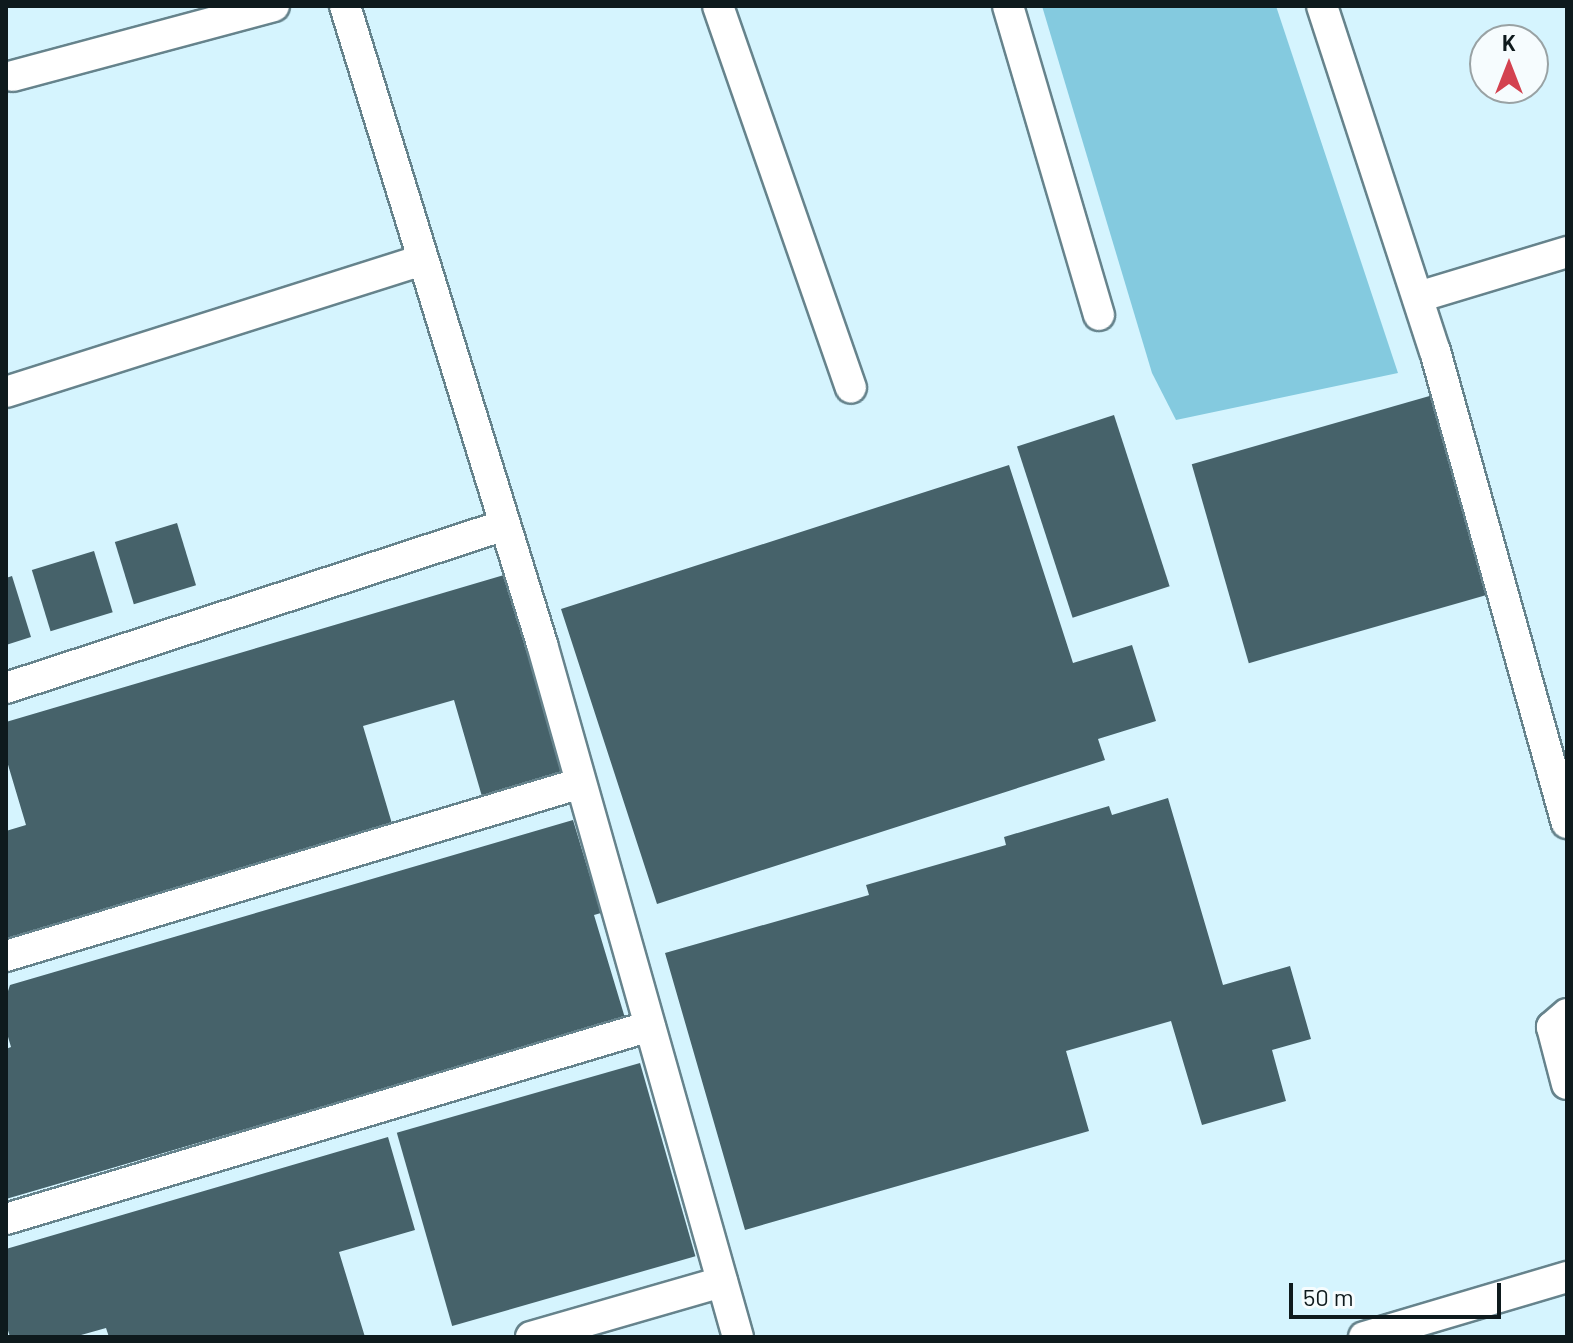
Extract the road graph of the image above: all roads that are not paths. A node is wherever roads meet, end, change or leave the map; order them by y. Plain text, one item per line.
1 (274, 6) edge
2 (345, 6) edge
3 (718, 6) edge
4 (1008, 6) edge
5 (1322, 6) edge
6 (13, 76) dead end
7 (1567, 252) edge
8 (423, 260) junction
9 (1418, 297) junction
10 (1099, 315) dead end
11 (851, 388) dead end
12 (6, 392) edge
13 (505, 525) junction
14 (6, 688) edge
15 (581, 783) junction
16 (1567, 823) edge
17 (6, 956) edge
18 (1567, 1014) edge
19 (650, 1026) junction
20 (1567, 1084) edge
21 (6, 1219) edge
22 (1567, 1277) edge
23 (722, 1282) junction
24 (531, 1337) edge
25 (738, 1337) edge
26 (1364, 1337) edge

1 - 6 street
2 - 8 street
3 - 11 street
4 - 10 street
5 - 9 street
7 - 9 street
8 - 12 street
8 - 13 street
9 - 16 street
13 - 14 street
13 - 15 street
15 - 17 street
15 - 19 street
18 - 20 street
19 - 21 street
19 - 23 street
22 - 26 street
23 - 24 street
23 - 25 street

